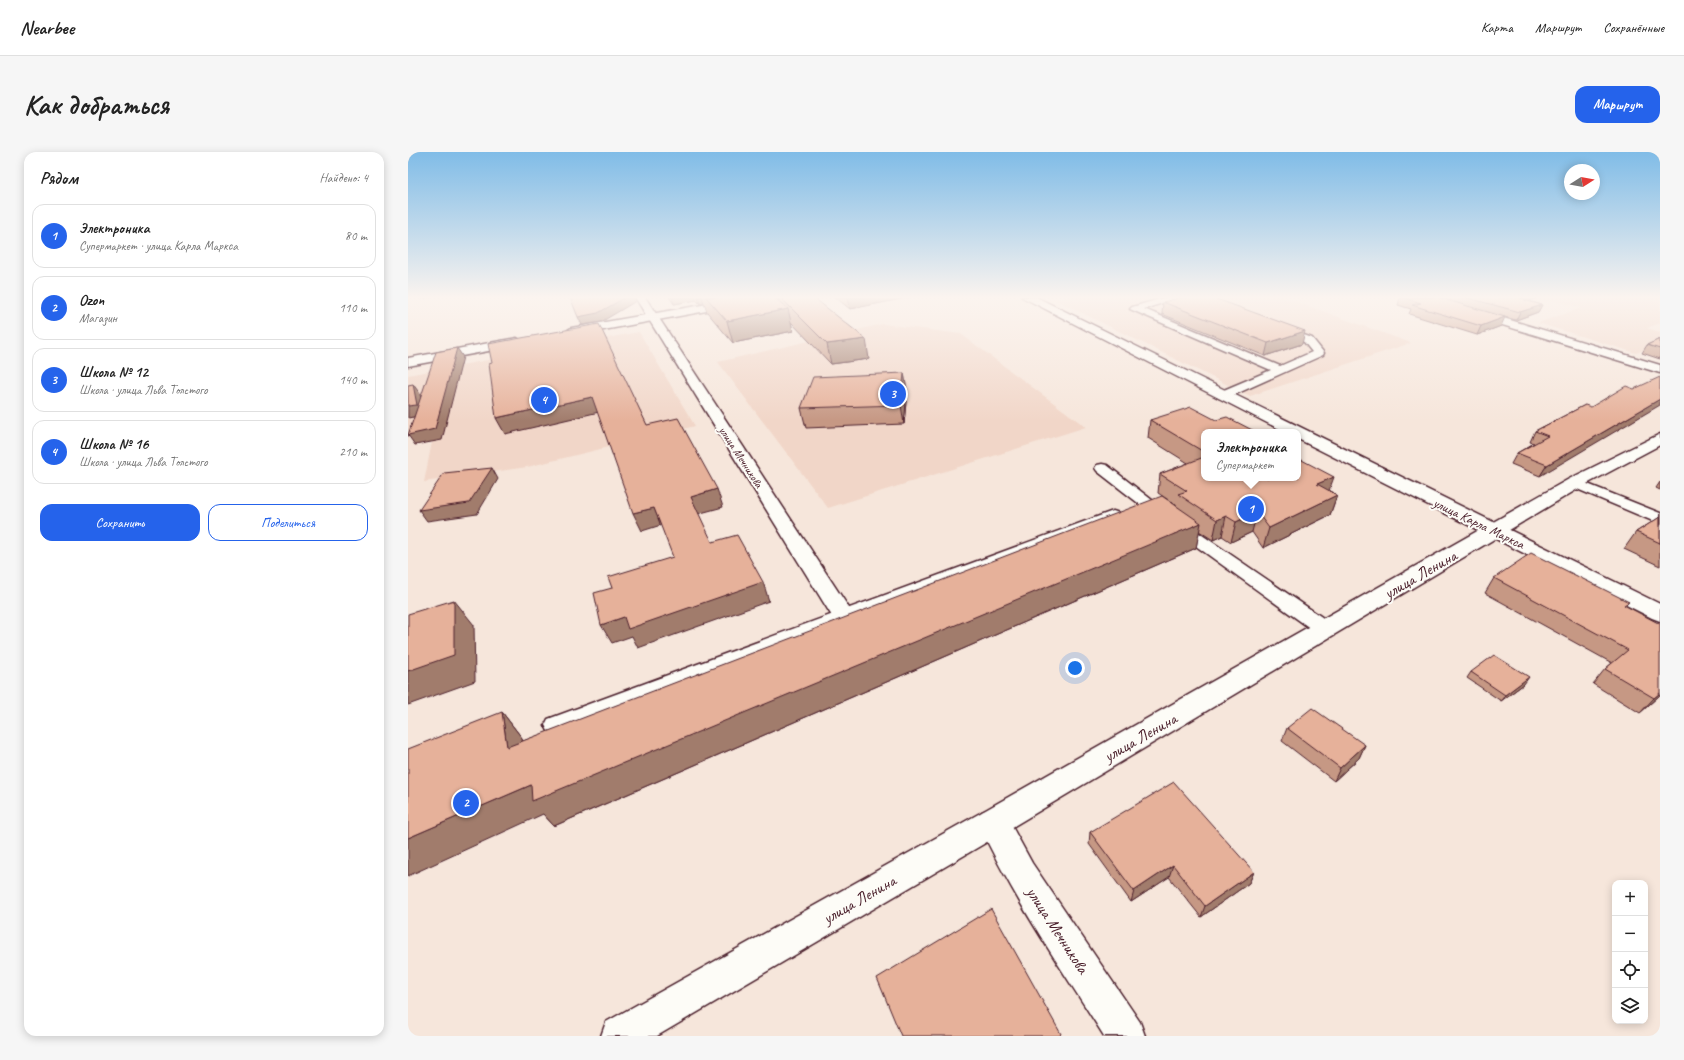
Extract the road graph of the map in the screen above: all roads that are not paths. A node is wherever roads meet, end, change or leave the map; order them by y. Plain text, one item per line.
1 (666, 338) edge
2 (1110, 338) edge
3 (1205, 338) edge
4 (1304, 338) edge
5 (1558, 338) edge
6 (526, 340) edge
7 (408, 362) edge
8 (1660, 369) edge
9 (1281, 370) junction
10 (1223, 395) junction
11 (1291, 429) edge
12 (1301, 434) edge
13 (1660, 439) edge
14 (1102, 468) dead end
15 (1575, 483) junction
16 (1157, 510) junction
17 (1660, 519) edge
18 (1493, 530) junction
19 (1660, 613) edge
20 (843, 616) junction
21 (1325, 629) junction
22 (556, 725) dead end
23 (994, 822) junction
24 (620, 1036) edge
25 (1126, 1036) edge

1 - 20 street, улица Мечникова
2 - 10 street, улица Карла Маркса
3 - 9 lane
4 - 9 lane
5 - 8 street
6 - 7 street
9 - 10 lane
10 - 11 street, улица Карла Маркса
12 - 18 street, улица Карла Маркса
13 - 15 street, улица Ленина
14 - 16 lane
15 - 17 lane
15 - 18 street, улица Ленина
16 - 20 lane
16 - 21 lane
18 - 19 street, улица Карла Маркса
18 - 21 street, улица Ленина
20 - 22 lane
21 - 23 street, улица Ленина
23 - 24 street, улица Ленина
23 - 25 street, улица Мечникова

